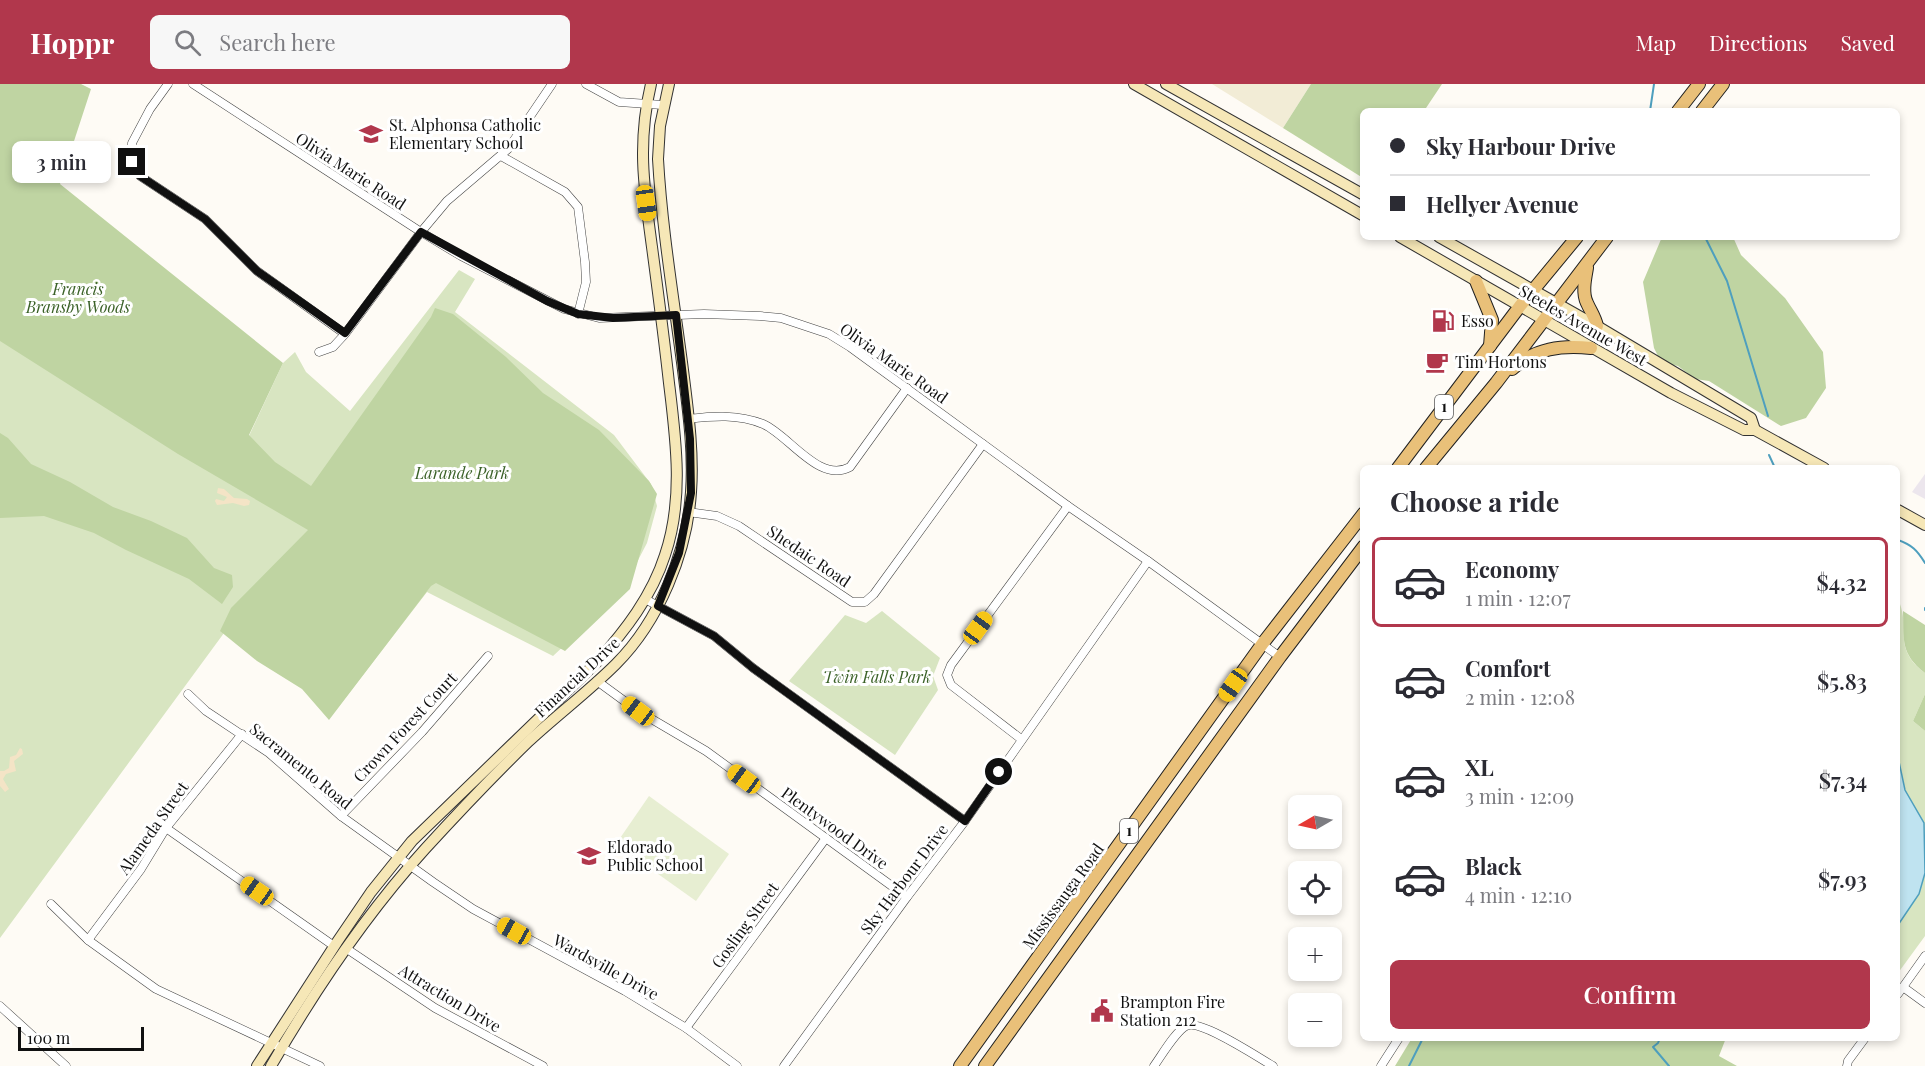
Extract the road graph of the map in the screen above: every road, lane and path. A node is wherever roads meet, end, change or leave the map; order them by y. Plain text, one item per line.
1 (168, 84) edge
2 (193, 84) edge
3 (552, 84) edge
4 (586, 84) edge
5 (651, 84) edge
6 (669, 84) edge
7 (1134, 84) edge
8 (1166, 84) edge
9 (1699, 84) edge
10 (1723, 84) edge
11 (646, 104) junction
12 (663, 105) junction
13 (1680, 108) edge
14 (1704, 108) edge
15 (501, 156) junction
16 (1360, 193) edge
17 (1360, 214) edge
18 (421, 232) junction
19 (1405, 240) edge
20 (1444, 240) edge
21 (1575, 240) edge
22 (1605, 240) edge
23 (1588, 263) junction
24 (1476, 281) junction
25 (1533, 290) junction
26 (1557, 303) junction
27 (1520, 306) junction
28 (578, 314) junction
29 (676, 315) junction
30 (662, 316) junction
31 (1544, 321) junction
32 (1597, 326) junction
33 (345, 333) junction
34 (1490, 347) junction
35 (1591, 348) junction
36 (319, 352) dead end
37 (1496, 383) junction
38 (907, 388) junction
39 (688, 419) junction
40 (1755, 430) junction
41 (983, 444) junction
42 (1400, 465) edge
43 (1428, 465) edge
44 (1819, 465) edge
45 (1068, 506) junction
46 (1900, 511) edge
47 (688, 512) junction
48 (1360, 518) edge
49 (1925, 525) edge
50 (1360, 551) edge
51 (1148, 561) junction
52 (645, 599) junction
53 (658, 606) junction
54 (1263, 643) junction
55 (488, 656) dead end
56 (1280, 657) junction
57 (597, 681) junction
58 (188, 694) dead end
59 (242, 734) junction
60 (1021, 739) junction
61 (341, 816) junction
62 (965, 821) junction
63 (166, 828) junction
64 (826, 838) junction
65 (399, 858) junction
66 (410, 866) junction
67 (907, 897) junction
68 (51, 904) dead end
69 (88, 940) junction
70 (334, 946) junction
71 (347, 949) junction
72 (1925, 956) edge
73 (1903, 987) junction
74 (1900, 991) edge
75 (1925, 1003) edge
76 (0, 1006) edge
77 (686, 1028) junction
78 (1397, 1041) edge
79 (1863, 1041) edge
80 (271, 1043) junction
81 (281, 1049) junction
82 (64, 1065) edge
83 (257, 1066) edge
84 (271, 1066) edge
85 (320, 1066) edge
86 (543, 1066) edge
87 (737, 1066) edge
88 (784, 1066) edge
89 (960, 1066) edge
90 (985, 1066) edge
91 (1154, 1066) edge
92 (1273, 1066) edge
93 (1382, 1066) edge
94 (1847, 1066) edge

1 - 33 street
2 - 18 street, Olivia Marie Road
3 - 15 street
4 - 11 street
5 - 11 street, Financial Drive
6 - 12 street, Financial Drive
7 - 17 street
8 - 16 street
9 - 13 main road
10 - 14 main road
11 - 12 street
11 - 30 street, Financial Drive
12 - 29 street, Financial Drive
15 - 18 street
15 - 28 street
18 - 28 street, Olivia Marie Road
18 - 33 street
19 - 24 street, Steeles Avenue West
20 - 25 street, Steeles Avenue West
21 - 25 main road, 1
22 - 23 main road, 1
23 - 26 main road, 1
23 - 32 main road
24 - 27 street, Steeles Avenue West
24 - 34 main road
25 - 26 street, Steeles Avenue West
25 - 27 main road, 1
26 - 31 main road, 1
26 - 32 street, Steeles Avenue West
27 - 31 street, Steeles Avenue West
27 - 34 main road, 1
28 - 30 street, Olivia Marie Road
29 - 30 street, Olivia Marie Road
29 - 38 street, Olivia Marie Road
29 - 39 street, Financial Drive
30 - 52 street, Financial Drive
31 - 35 street, Steeles Avenue West
31 - 37 main road, 1
32 - 40 street, Steeles Avenue West
33 - 36 street
34 - 42 main road, 1
35 - 37 main road
35 - 40 street, Steeles Avenue West
37 - 43 main road, 1
38 - 39 street
38 - 41 street, Olivia Marie Road
39 - 47 street, Financial Drive
40 - 44 street, Steeles Avenue West
41 - 45 street, Olivia Marie Road
41 - 47 street, Shedaic Road
45 - 51 street, Olivia Marie Road
45 - 60 street
46 - 49 street
47 - 53 street, Financial Drive
48 - 54 main road, Mississauga Road / 1
50 - 56 main road, 1
51 - 54 street, Olivia Marie Road
51 - 60 street, Sky Harbour Drive
52 - 53 street
52 - 65 street, Financial Drive
53 - 57 street, Financial Drive
53 - 62 street
54 - 56 street, Olivia Marie Road
54 - 89 main road, Mississauga Road / 1
55 - 61 street, Crown Forest Court
56 - 90 main road, 1
57 - 64 street, Plentywood Drive
57 - 66 street, Financial Drive
58 - 59 street, Sacramento Road
59 - 61 street, Sacramento Road
59 - 63 street, Alameda Street
60 - 62 street, Sky Harbour Drive
61 - 65 street, Sacramento Road
62 - 67 street, Sky Harbour Drive
63 - 69 street, Alameda Street
63 - 70 street
64 - 67 street, Plentywood Drive
64 - 77 street, Gosling Street
65 - 66 street, Wardsville Drive
65 - 70 street, Financial Drive
66 - 71 street, Financial Drive
66 - 77 street, Wardsville Drive
67 - 88 street, Sky Harbour Drive
68 - 69 street
69 - 80 street
70 - 80 street, Financial Drive
71 - 81 street, Financial Drive
71 - 86 street, Attraction Drive
72 - 73 street
73 - 74 street
73 - 75 street
76 - 82 street
77 - 87 street, Wardsville Drive
78 - 93 street
79 - 94 street
80 - 81 street
80 - 83 street, Financial Drive
81 - 84 street, Financial Drive
81 - 85 street
91 - 92 street

